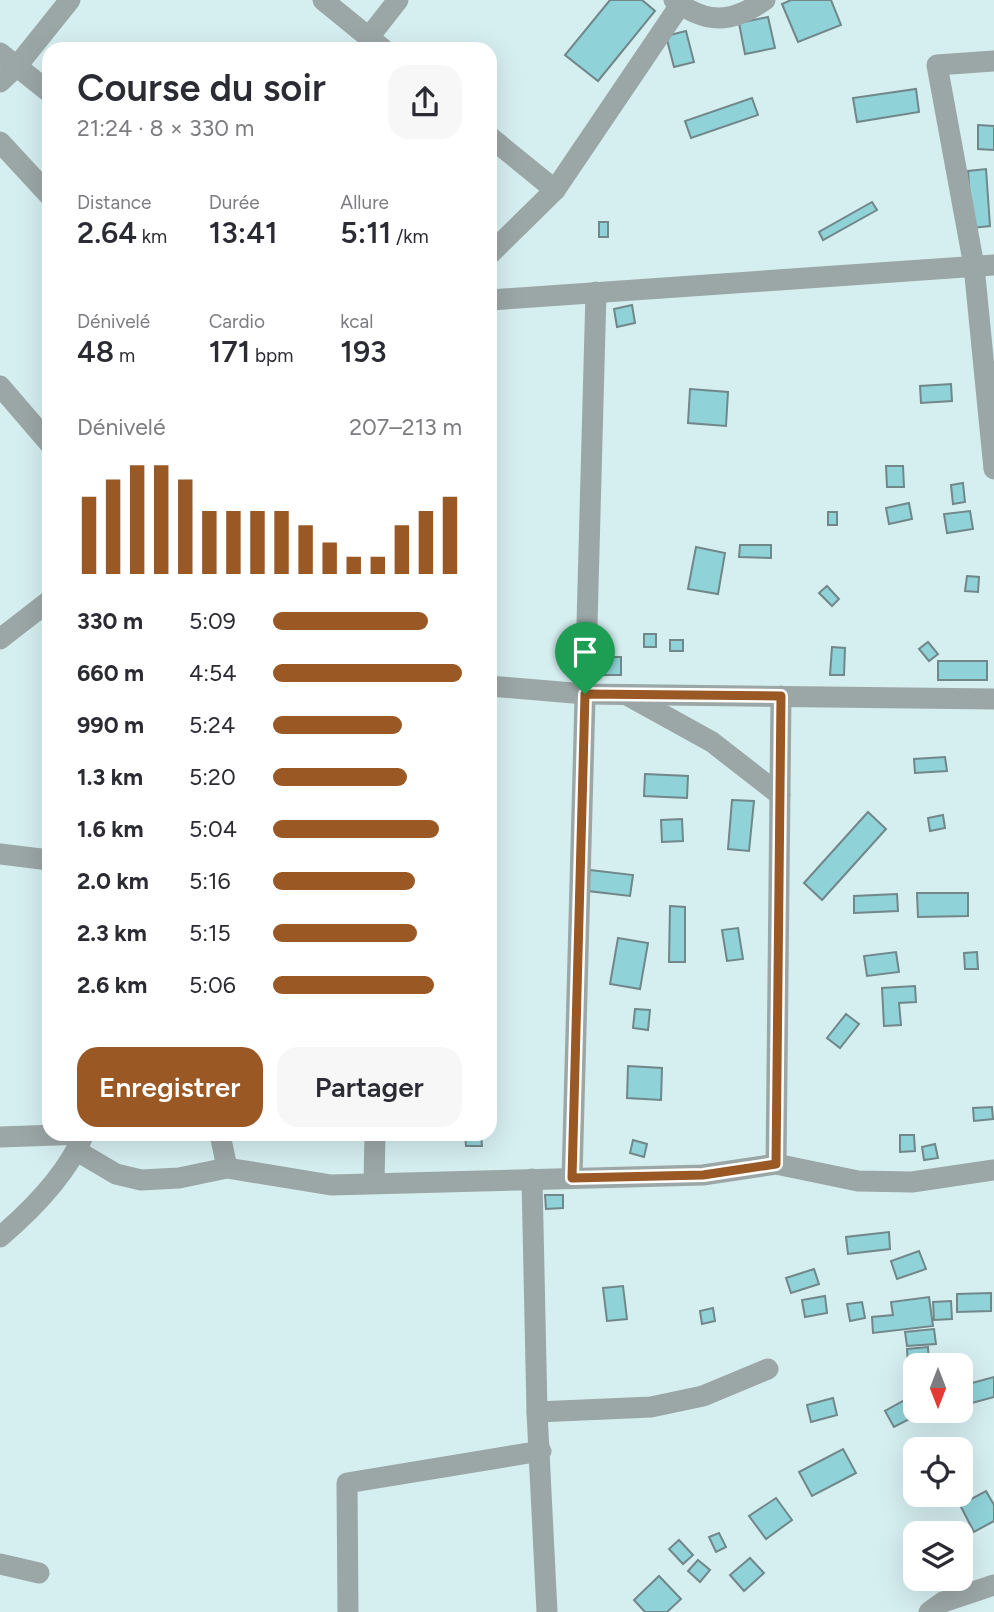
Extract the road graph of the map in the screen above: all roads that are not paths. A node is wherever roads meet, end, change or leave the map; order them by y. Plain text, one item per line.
1 (70, 0) edge
2 (323, 0) edge
3 (398, 0) edge
4 (765, 0) edge
5 (677, 3) edge
6 (375, 42) edge
7 (377, 42) edge
8 (0, 53) edge
9 (994, 61) edge
10 (17, 66) junction
11 (0, 82) edge
12 (42, 86) edge
13 (0, 142) edge
14 (497, 143) edge
15 (42, 187) edge
16 (555, 190) junction
17 (497, 247) edge
18 (984, 266) edge
19 (596, 292) junction
20 (497, 299) edge
21 (0, 386) edge
22 (992, 425) edge
23 (42, 435) edge
24 (994, 469) edge
25 (42, 606) edge
26 (2, 634) edge
27 (497, 686) edge
28 (585, 694) junction
29 (626, 695) junction
30 (781, 696) junction
31 (994, 699) edge
32 (780, 795) junction
33 (0, 854) edge
34 (42, 859) edge
35 (0, 1137) edge
36 (42, 1139) edge
37 (80, 1141) edge
38 (82, 1141) edge
39 (222, 1141) edge
40 (375, 1141) edge
41 (776, 1164) junction
42 (228, 1168) junction
43 (994, 1170) edge
44 (572, 1178) junction
45 (532, 1179) junction
46 (374, 1183) junction
47 (0, 1237) edge
48 (768, 1369) dead end
49 (537, 1412) junction
50 (541, 1451) junction
51 (0, 1564) edge
52 (39, 1573) dead end
53 (994, 1585) edge
54 (348, 1612) edge
55 (547, 1612) edge
56 (929, 1612) edge

1 - 10 street
2 - 6 street
3 - 7 street
4 - 5 street
5 - 16 street
8 - 10 street
9 - 18 street
10 - 11 street
10 - 12 street
13 - 15 street
14 - 16 street
16 - 17 street
18 - 19 street
18 - 22 street
19 - 20 street
19 - 28 street
21 - 23 street
22 - 24 street
25 - 26 street
27 - 28 street
28 - 29 street
28 - 44 street
29 - 30 street
29 - 32 street
30 - 31 street
30 - 32 street
32 - 41 street
33 - 34 street
35 - 36 street
37 - 47 street
38 - 42 street
39 - 42 street
40 - 46 street
41 - 43 street
41 - 44 street
42 - 46 street
44 - 45 street
45 - 46 street
45 - 49 street
48 - 49 street
49 - 50 street
50 - 54 street
50 - 55 street
51 - 52 street
53 - 56 street

